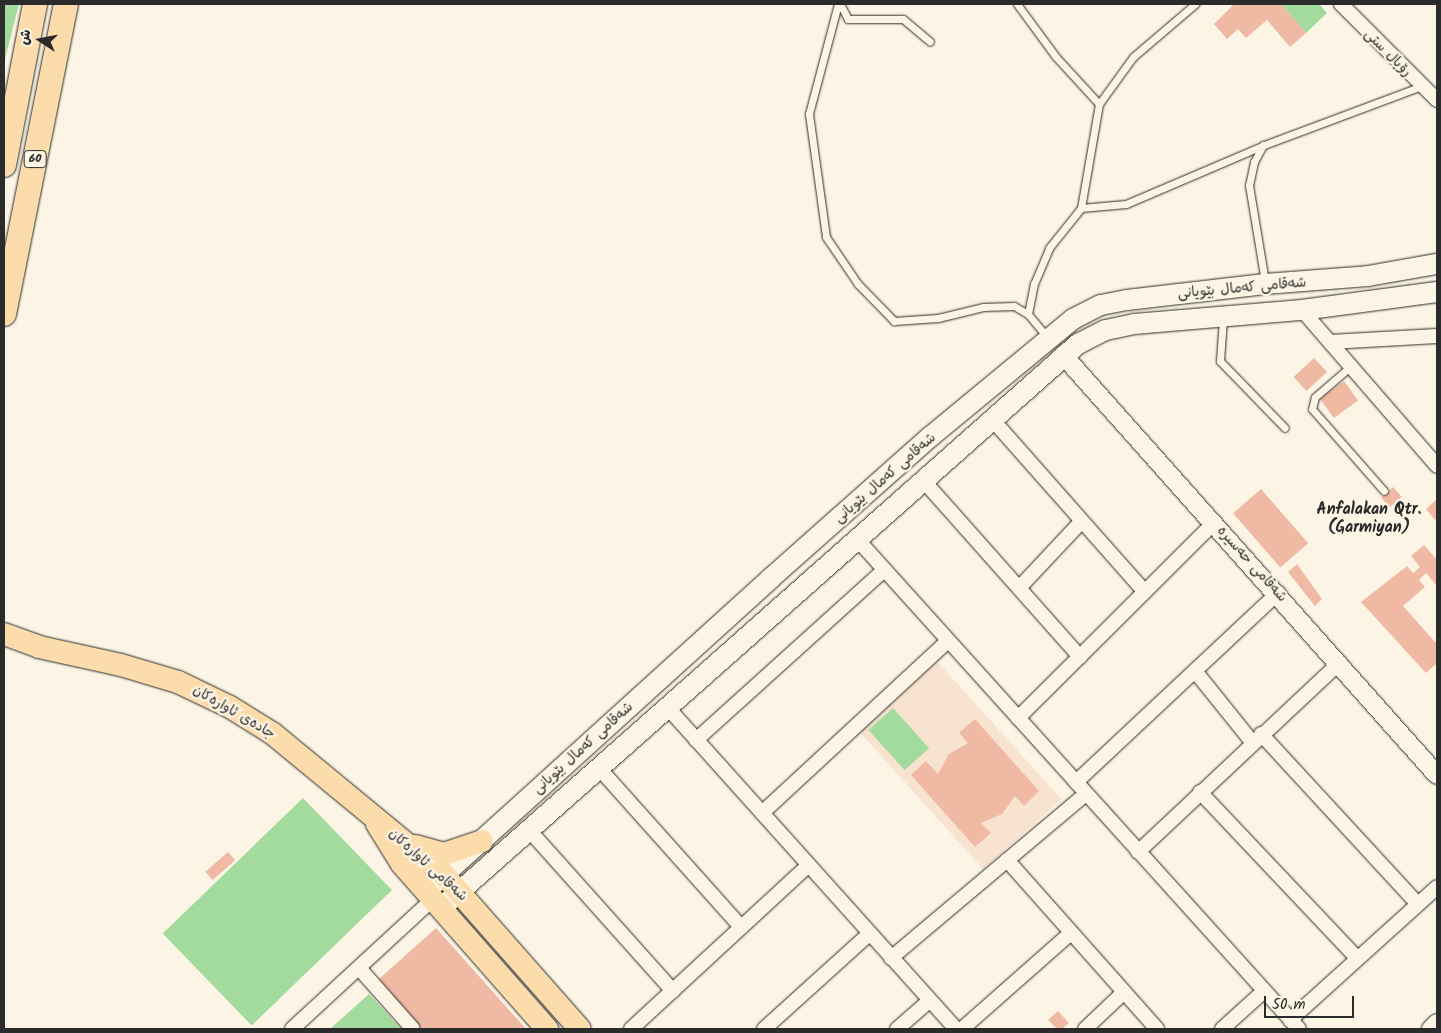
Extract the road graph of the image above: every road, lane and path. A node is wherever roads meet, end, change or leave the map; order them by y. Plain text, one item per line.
1 (35, 4) edge
2 (66, 4) edge
3 (839, 4) edge
4 (1017, 4) edge
5 (1195, 4) edge
6 (1341, 4) edge
7 (930, 42) dead end
8 (1422, 86) junction
9 (1437, 100) edge
10 (1099, 104) junction
11 (1264, 144) junction
12 (5, 152) edge
13 (1082, 208) junction
14 (1437, 264) edge
15 (1265, 284) junction
16 (1437, 292) edge
17 (1302, 310) junction
18 (4, 314) edge
19 (1028, 314) junction
20 (1224, 316) junction
21 (1437, 336) edge
22 (1048, 338) junction
23 (1330, 342) junction
24 (1063, 355) junction
25 (1351, 366) junction
26 (991, 418) junction
27 (1285, 428) dead end
28 (930, 437) junction
29 (948, 456) junction
30 (1437, 466) edge
31 (922, 479) junction
32 (1384, 492) dead end
33 (1081, 522) junction
34 (1214, 523) junction
35 (856, 538) junction
36 (884, 570) junction
37 (1018, 588) junction
38 (1145, 592) junction
39 (1278, 593) junction
40 (4, 634) edge
41 (948, 641) junction
42 (4, 645) edge
43 (39, 647) junction
44 (1080, 657) junction
45 (1340, 662) junction
46 (1195, 671) junction
47 (668, 708) junction
48 (1018, 718) junction
49 (1257, 738) junction
50 (696, 740) junction
51 (598, 767) junction
52 (1437, 775) edge
53 (1076, 782) junction
54 (1200, 792) junction
55 (1086, 794) junction
56 (762, 813) junction
57 (374, 818) junction
58 (529, 830) junction
59 (408, 844) junction
60 (476, 846) junction
61 (1138, 852) junction
62 (1007, 860) junction
63 (808, 866) junction
64 (486, 867) junction
65 (444, 875) junction
66 (1437, 887) edge
67 (460, 892) junction
68 (434, 900) junction
69 (1418, 904) junction
70 (741, 927) junction
71 (1071, 933) junction
72 (869, 934) junction
73 (891, 958) junction
74 (1357, 958) junction
75 (359, 968) junction
76 (673, 991) junction
77 (1264, 991) junction
78 (1124, 992) junction
79 (929, 1001) junction
80 (1437, 1023) edge
81 (1295, 1024) edge
82 (292, 1029) edge
83 (413, 1029) edge
84 (547, 1029) edge
85 (580, 1029) edge
86 (631, 1029) edge
87 (764, 1029) edge
88 (897, 1029) edge
89 (956, 1029) edge
90 (962, 1029) edge
91 (1085, 1029) edge
92 (1157, 1029) edge
93 (1222, 1029) edge
94 (1430, 1029) edge

1 - 12 highway
2 - 18 highway, 60
3 - 7 lane
3 - 19 lane
4 - 10 lane
5 - 10 lane
6 - 8 street, رۆیال ستی
8 - 9 street, رۆیال ستی
8 - 11 lane
10 - 13 lane
11 - 13 lane
11 - 15 lane
13 - 19 lane
14 - 15 main road, شەقامی کەمال بێویانی
15 - 22 main road, شەقامی کەمال بێویانی
16 - 17 main road, شەقامی کەمال بێویانی
17 - 20 main road, شەقامی کەمال بێویانی
17 - 23 street
19 - 22 lane
20 - 24 main road, شەقامی کەمال بێویانی
20 - 27 lane
21 - 23 street
22 - 28 main road, شەقامی کەمال بێویانی
23 - 25 street
24 - 26 main road, شەقامی کەمال بێویانی
24 - 34 street, شەقامی حەسیرە
25 - 30 street
25 - 32 lane
26 - 29 main road, شەقامی کەمال بێویانی
26 - 33 street
28 - 29 main road
28 - 60 main road, شەقامی کەمال بێویانی
29 - 31 main road, شەقامی کەمال بێویانی
31 - 35 main road, شەقامی کەمال بێویانی
31 - 37 street
33 - 37 street
33 - 38 street
34 - 38 street
34 - 39 street, شەقامی حەسیرە
35 - 36 street
35 - 47 main road, شەقامی کەمال بێویانی
36 - 41 street
36 - 50 street
37 - 44 street
38 - 44 street
39 - 45 street, شەقامی حەسیرە
39 - 46 street
40 - 43 main road, جادەی ئاوارەکان
41 - 48 street
41 - 56 street
42 - 43 main road, جادەی ئاوارەکان
43 - 57 main road, جادەی ئاوارەکان
44 - 48 street
45 - 49 street
45 - 52 street, شەقامی حەسیرە
46 - 49 street
46 - 53 street
47 - 50 street
47 - 51 main road, شەقامی کەمال بێویانی
48 - 53 street
49 - 54 street
49 - 69 street
50 - 56 street
51 - 58 main road, شەقامی کەمال بێویانی
51 - 70 street
53 - 55 street
54 - 61 street
54 - 74 street
55 - 61 street
55 - 62 street
56 - 63 street
57 - 59 main road, شەقامی ئاوارەکان
57 - 68 main road, شەقامی ئاوارەکان
58 - 64 main road, شەقامی کەمال بێویانی
58 - 76 street
59 - 60 main road
59 - 65 main road, شەقامی ئاوارەکان
60 - 64 main road
60 - 65 main road, شەقامی کەمال بێویانی
61 - 77 street
62 - 71 street
62 - 73 street
63 - 70 street
63 - 72 street
64 - 67 main road, شەقامی کەمال بێویانی
65 - 67 main road, شەقامی ئاوارەکان
65 - 68 main road, شەقامی کەمال بێویانی
66 - 69 street
67 - 68 main road, شەقامی کەمال بێویانی
67 - 85 main road, شەقامی ئاوارەکان
68 - 75 street
68 - 84 main road, شەقامی ئاوارەکان
69 - 74 street
70 - 76 street
71 - 78 street
71 - 90 street
72 - 73 street
72 - 87 street
73 - 79 street
74 - 81 street
75 - 82 street
75 - 83 street
76 - 86 street
77 - 81 street
77 - 93 street
78 - 91 street
78 - 92 street
79 - 88 street
79 - 89 street
80 - 94 street

